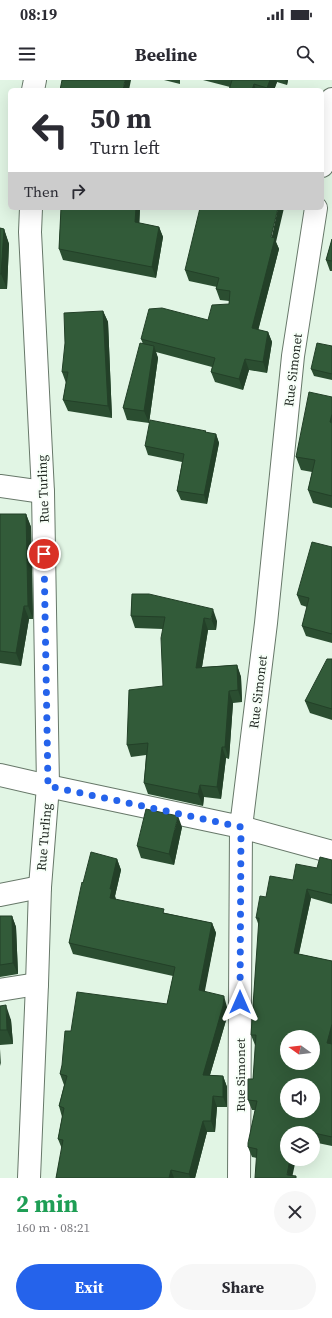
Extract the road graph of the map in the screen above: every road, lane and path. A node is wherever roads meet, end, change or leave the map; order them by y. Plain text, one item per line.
1 (332, 99) edge
2 (324, 153) edge
3 (30, 210) edge
4 (316, 210) edge
5 (0, 486) edge
6 (44, 492) junction
7 (0, 775) edge
8 (48, 786) junction
9 (241, 827) junction
10 (332, 852) edge
11 (40, 887) junction
12 (0, 895) edge
13 (37, 984) junction
14 (0, 990) edge
15 (29, 1178) edge
16 (239, 1178) edge

1 - 2 street
3 - 6 street, Rue Turling
4 - 9 street, Rue Simonet
5 - 6 street
6 - 8 street, Rue Turling
7 - 8 street
8 - 9 street
8 - 11 street, Rue Turling
9 - 10 street
9 - 16 street, Rue Simonet
11 - 12 street
11 - 13 street, Rue Turling
13 - 14 street
13 - 15 street, Rue Turling

